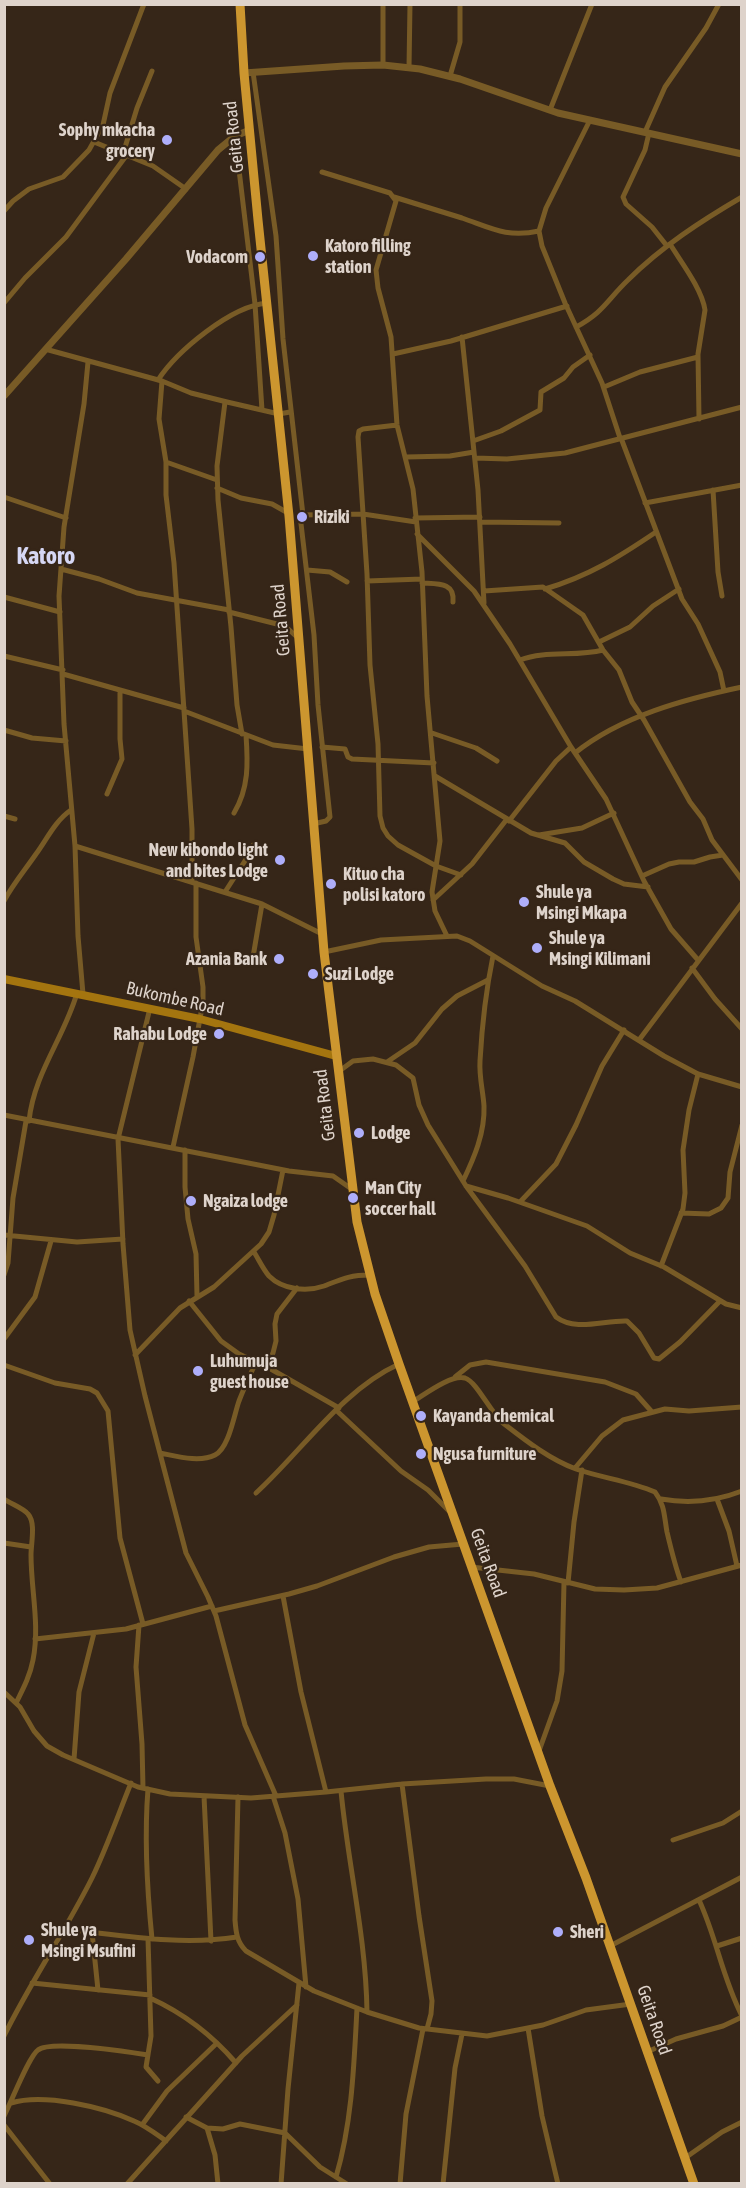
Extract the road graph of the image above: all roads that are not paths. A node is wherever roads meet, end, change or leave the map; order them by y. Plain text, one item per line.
1 (144, 4) edge
2 (240, 4) edge
3 (383, 4) edge
4 (410, 4) edge
5 (460, 4) edge
6 (592, 4) edge
7 (719, 4) edge
8 (383, 65) junction
9 (409, 68) junction
10 (152, 71) dead end
11 (248, 73) junction
12 (450, 76) junction
13 (550, 110) junction
14 (590, 120) junction
15 (250, 130) junction
16 (647, 133) junction
17 (235, 136) junction
18 (94, 142) junction
19 (740, 152) edge
20 (125, 155) junction
21 (322, 172) dead end
22 (186, 189) junction
23 (394, 196) junction
24 (741, 197) edge
25 (4, 211) edge
26 (539, 231) junction
27 (668, 245) junction
28 (4, 303) edge
29 (267, 303) junction
30 (255, 304) junction
31 (567, 306) junction
32 (576, 327) junction
33 (462, 337) junction
34 (45, 349) junction
35 (393, 354) junction
36 (590, 355) junction
37 (698, 357) junction
38 (88, 362) junction
39 (160, 380) junction
40 (604, 387) junction
41 (4, 396) edge
42 (225, 402) junction
43 (741, 407) edge
44 (262, 410) junction
45 (290, 412) junction
46 (279, 414) junction
47 (699, 419) junction
48 (397, 425) junction
49 (620, 438) junction
50 (473, 441) junction
51 (475, 455) junction
52 (406, 457) junction
53 (166, 462) junction
54 (217, 480) junction
55 (741, 485) edge
56 (217, 488) junction
57 (713, 490) junction
58 (4, 497) edge
59 (645, 503) junction
60 (363, 514) junction
61 (288, 515) junction
62 (302, 515) junction
63 (66, 518) junction
64 (480, 519) junction
65 (415, 520) junction
66 (559, 523) dead end
67 (656, 532) junction
68 (417, 534) junction
69 (61, 569) junction
70 (307, 570) junction
71 (367, 581) junction
72 (422, 581) junction
73 (347, 582) dead end
74 (546, 589) junction
75 (679, 589) junction
76 (484, 591) junction
77 (722, 596) dead end
78 (4, 597) edge
79 (176, 600) junction
80 (453, 602) dead end
81 (484, 605) junction
82 (229, 611) junction
83 (60, 612) junction
84 (298, 638) junction
85 (599, 642) junction
86 (603, 651) junction
87 (4, 656) edge
88 (520, 660) junction
89 (63, 672) junction
90 (741, 687) edge
91 (120, 691) junction
92 (724, 691) junction
93 (184, 710) junction
94 (642, 716) junction
95 (4, 730) edge
96 (244, 734) junction
97 (432, 734) junction
98 (66, 741) junction
99 (322, 747) junction
100 (571, 747) junction
101 (308, 749) junction
102 (575, 753) junction
103 (379, 761) junction
104 (497, 761) dead end
105 (434, 763) junction
106 (435, 776) junction
107 (107, 794) dead end
108 (71, 810) junction
109 (234, 813) dead end
110 (614, 813) junction
111 (4, 816) edge
112 (15, 819) dead end
113 (508, 820) junction
114 (314, 824) junction
115 (536, 835) junction
116 (253, 845) dead end
117 (75, 846) junction
118 (723, 855) junction
119 (436, 866) junction
120 (461, 875) junction
121 (642, 876) junction
122 (741, 880) edge
123 (194, 882) junction
124 (648, 887) junction
125 (225, 892) junction
126 (433, 900) junction
127 (4, 901) edge
128 (741, 903) edge
129 (262, 904) junction
130 (322, 934) junction
131 (447, 936) junction
132 (324, 952) junction
133 (493, 956) junction
134 (253, 957) dead end
135 (698, 960) junction
136 (692, 968) junction
137 (4, 979) edge
138 (488, 980) junction
139 (80, 994) junction
140 (150, 1008) junction
141 (200, 1019) junction
142 (741, 1029) edge
143 (624, 1030) junction
144 (639, 1040) junction
145 (336, 1056) junction
146 (387, 1062) junction
147 (338, 1072) junction
148 (698, 1074) junction
149 (741, 1087) edge
150 (4, 1115) edge
151 (28, 1121) junction
152 (741, 1125) edge
153 (118, 1139) junction
154 (173, 1147) junction
155 (185, 1150) junction
156 (283, 1170) junction
157 (465, 1184) junction
158 (353, 1190) junction
159 (520, 1202) junction
160 (681, 1213) junction
161 (4, 1235) edge
162 (12, 1236) junction
163 (123, 1239) junction
164 (51, 1240) junction
165 (254, 1252) junction
166 (661, 1266) junction
167 (4, 1275) edge
168 (370, 1275) junction
169 (297, 1288) junction
170 (197, 1296) junction
171 (189, 1301) junction
172 (720, 1301) junction
173 (741, 1308) edge
174 (4, 1339) edge
175 (135, 1355) junction
176 (256, 1362) junction
177 (399, 1364) junction
178 (4, 1365) edge
179 (265, 1366) junction
180 (453, 1379) junction
181 (412, 1402) junction
182 (741, 1407) edge
183 (338, 1409) junction
184 (652, 1412) junction
185 (160, 1453) junction
186 (575, 1468) junction
187 (582, 1470) junction
188 (741, 1491) edge
189 (256, 1492) dead end
190 (4, 1499) edge
191 (661, 1499) junction
192 (717, 1499) junction
193 (452, 1515) junction
194 (4, 1542) edge
195 (463, 1544) junction
196 (31, 1547) junction
197 (739, 1565) edge
198 (471, 1567) junction
199 (681, 1582) junction
200 (566, 1583) junction
201 (283, 1596) junction
202 (213, 1608) junction
203 (141, 1624) junction
204 (94, 1633) junction
205 (35, 1640) junction
206 (4, 1692) edge
207 (16, 1703) junction
208 (538, 1752) junction
209 (74, 1760) junction
210 (131, 1784) junction
211 (402, 1784) junction
212 (550, 1786) junction
213 (146, 1788) junction
214 (341, 1791) junction
215 (326, 1792) junction
216 (204, 1796) junction
217 (275, 1796) junction
218 (238, 1797) junction
219 (741, 1811) edge
220 (673, 1840) dead end
221 (741, 1877) edge
222 (699, 1900) junction
223 (64, 1929) junction
224 (92, 1932) junction
225 (237, 1937) junction
226 (741, 1938) edge
227 (150, 1939) junction
228 (211, 1941) junction
229 (610, 1946) junction
230 (717, 1946) junction
231 (32, 1983) junction
232 (299, 1983) junction
233 (306, 1987) junction
234 (98, 1990) junction
235 (150, 1997) junction
236 (631, 2004) junction
237 (297, 2005) junction
238 (357, 2008) junction
239 (367, 2012) junction
240 (741, 2016) edge
241 (528, 2028) junction
242 (425, 2029) junction
243 (462, 2034) junction
244 (4, 2036) edge
245 (217, 2043) junction
246 (647, 2052) junction
247 (148, 2055) junction
248 (236, 2063) junction
249 (158, 2081) dead end
250 (10, 2103) junction
251 (4, 2116) edge
252 (186, 2117) junction
253 (741, 2122) edge
254 (4, 2125) edge
255 (142, 2125) junction
256 (207, 2128) junction
257 (285, 2133) junction
258 (166, 2141) junction
259 (685, 2158) junction
260 (336, 2177) junction
261 (344, 2183) edge
262 (50, 2184) edge
263 (127, 2184) edge
264 (218, 2184) edge
265 (281, 2184) edge
266 (400, 2184) edge
267 (442, 2184) edge
268 (558, 2184) edge
269 (694, 2184) edge

1 - 18 street
2 - 11 highway, Geita Road
3 - 8 street
4 - 9 street
5 - 12 street
6 - 13 street
7 - 16 street
8 - 9 street
8 - 11 street
9 - 12 street
10 - 20 street
11 - 15 highway, Geita Road
11 - 45 street
12 - 13 street
13 - 14 street
14 - 16 street
14 - 26 street
15 - 17 street
15 - 29 highway, Geita Road
16 - 19 street
16 - 27 street
17 - 22 street
17 - 30 street
18 - 20 street
18 - 25 street
20 - 22 street
20 - 28 street
21 - 23 street
22 - 34 street
23 - 26 street
23 - 35 street
24 - 27 street
26 - 31 street
27 - 32 street
27 - 37 street
29 - 30 street
29 - 46 highway, Geita Road
30 - 39 street
30 - 44 street
31 - 32 street
31 - 33 street
32 - 36 street
33 - 35 street
33 - 50 street
34 - 38 street
34 - 41 street
35 - 48 street
36 - 40 street
36 - 50 street
37 - 40 street
37 - 47 street
38 - 39 street
38 - 63 street
39 - 42 street
39 - 53 street
40 - 49 street
42 - 44 street
42 - 54 street
43 - 47 street
44 - 46 street
45 - 46 street
45 - 62 street
46 - 61 highway, Geita Road
47 - 49 street
48 - 52 street
48 - 60 street
49 - 51 street
49 - 59 street
50 - 51 street
51 - 52 street
51 - 64 street
52 - 65 street
53 - 54 street
53 - 79 street
54 - 56 street
55 - 57 street
56 - 61 street
56 - 82 street
57 - 59 street
57 - 77 street
58 - 63 street
59 - 67 street
60 - 62 street
60 - 65 street
60 - 71 street
61 - 62 street
61 - 84 highway, Geita Road
62 - 70 street
63 - 69 street
64 - 65 street
64 - 66 street
64 - 76 street
65 - 68 street
67 - 74 street
67 - 75 street
68 - 72 street
68 - 81 street
69 - 79 street
69 - 83 street
70 - 73 street
70 - 99 street
71 - 72 street
71 - 103 street
72 - 80 street
72 - 97 street
74 - 76 street
74 - 85 street
75 - 85 street
75 - 92 street
76 - 81 street
78 - 83 street
79 - 82 street
79 - 93 street
81 - 88 street
82 - 84 street
82 - 96 street
83 - 89 street
84 - 101 highway, Geita Road
85 - 86 street
86 - 88 street
86 - 94 street
87 - 89 street
88 - 100 street
89 - 91 street
89 - 98 street
90 - 92 street
91 - 93 street
91 - 107 street
92 - 94 street
93 - 96 street
93 - 123 street
94 - 102 street
94 - 118 street
95 - 98 street
96 - 101 street
96 - 109 street
97 - 104 street
97 - 105 street
98 - 108 street
99 - 103 street
99 - 114 street
100 - 102 street
100 - 113 street
101 - 114 highway, Geita Road
102 - 110 street
103 - 105 street
103 - 119 street
105 - 106 street
106 - 113 street
106 - 119 street
108 - 117 street
108 - 127 street
110 - 115 street
110 - 121 street
111 - 112 street
113 - 115 street
113 - 120 street
114 - 130 highway, Geita Road
115 - 124 street
116 - 125 street
117 - 123 street
117 - 139 street
118 - 121 street
118 - 122 street
119 - 120 street
119 - 126 street
120 - 126 street
121 - 124 street
123 - 125 street
123 - 141 street
124 - 135 street
125 - 129 street
126 - 131 street
128 - 135 street
129 - 130 street
129 - 134 street
130 - 132 highway, Geita Road
131 - 132 street
131 - 133 street
132 - 145 highway, Geita Road
133 - 138 street
133 - 143 street
135 - 136 street
136 - 142 street
136 - 144 street
137 - 139 main road, Bukombe Road
138 - 146 street
138 - 157 street
139 - 140 main road, Bukombe Road
139 - 151 street
140 - 141 main road, Bukombe Road
140 - 153 street
141 - 145 main road, Bukombe Road
141 - 154 street
143 - 144 street
143 - 159 street
144 - 148 street
145 - 147 highway, Geita Road
146 - 147 street
146 - 157 street
147 - 158 highway, Geita Road
148 - 149 street
148 - 160 street
150 - 151 street
151 - 153 street
151 - 162 street
152 - 160 street
153 - 154 street
153 - 163 street
154 - 155 street
155 - 156 street
155 - 170 street
156 - 158 street
156 - 165 street
157 - 159 street
157 - 172 street
158 - 168 highway, Geita Road
159 - 166 street
160 - 166 street
161 - 162 street
162 - 164 street
162 - 167 street
163 - 164 street
163 - 175 street
164 - 174 street
165 - 169 street
165 - 170 street
166 - 172 street
168 - 169 street
168 - 177 highway, Geita Road
169 - 179 street
170 - 171 street
171 - 175 street
171 - 176 street
172 - 173 street
175 - 185 street
176 - 179 street
176 - 185 street
177 - 181 highway, Geita Road
177 - 183 street
178 - 203 street
179 - 183 street
180 - 181 street
180 - 184 street
180 - 186 street
181 - 193 highway, Geita Road
182 - 184 street
183 - 189 street
183 - 193 street
184 - 186 street
185 - 202 street
186 - 187 street
187 - 191 street
187 - 200 street
188 - 192 street
190 - 196 street
191 - 192 street
191 - 199 street
192 - 197 street
193 - 195 highway, Geita Road
194 - 196 street
195 - 198 highway, Geita Road
195 - 201 street
196 - 205 street
197 - 199 street
198 - 200 street
198 - 208 highway, Geita Road
199 - 200 street
200 - 208 street
201 - 202 street
201 - 215 street
202 - 203 street
202 - 217 street
203 - 204 street
203 - 213 street
204 - 205 street
204 - 209 street
205 - 207 street
206 - 207 street
207 - 209 street
208 - 212 highway, Geita Road
209 - 210 street
210 - 213 street
210 - 223 street
211 - 212 street
211 - 214 street
211 - 242 street
212 - 229 highway, Geita Road
213 - 216 street
213 - 227 street
214 - 215 street
214 - 239 street
215 - 217 street
216 - 218 street
216 - 228 street
217 - 218 street
217 - 233 street
218 - 225 street
219 - 220 street
221 - 222 street
222 - 229 street
222 - 230 street
223 - 224 street
223 - 231 street
224 - 227 street
224 - 234 street
225 - 228 street
225 - 232 street
226 - 230 street
227 - 228 street
227 - 235 street
229 - 236 highway, Geita Road
230 - 240 street
231 - 234 street
231 - 244 street
232 - 233 street
232 - 237 street
233 - 238 street
234 - 235 street
235 - 245 street
235 - 247 street
236 - 241 street
236 - 246 highway, Geita Road
237 - 248 street
237 - 257 street
238 - 239 street
238 - 260 street
239 - 242 street
240 - 246 street
241 - 243 street
241 - 268 street
242 - 243 street
242 - 266 street
243 - 267 street
245 - 248 street
245 - 255 street
246 - 259 highway, Geita Road
247 - 249 street
247 - 250 street
248 - 252 street
250 - 251 street
250 - 255 street
252 - 256 street
252 - 258 street
253 - 259 street
254 - 262 street
255 - 258 street
256 - 257 street
256 - 264 street
257 - 260 street
257 - 265 street
258 - 263 street
259 - 269 highway, Geita Road
260 - 261 street

